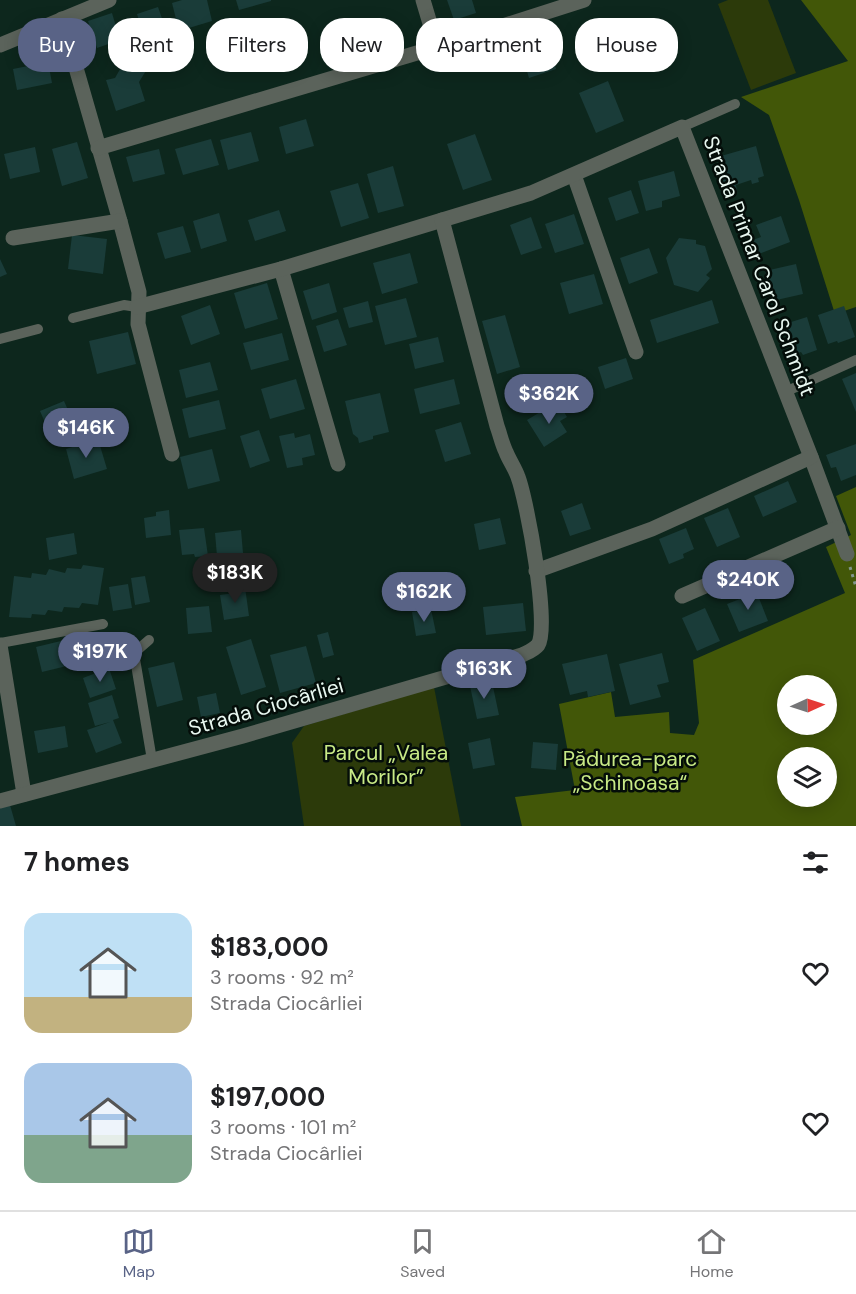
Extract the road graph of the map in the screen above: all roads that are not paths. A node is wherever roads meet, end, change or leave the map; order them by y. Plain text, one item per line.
1 (109, 0) edge
2 (423, 0) edge
3 (584, 0) edge
4 (67, 18) edge
5 (428, 18) edge
6 (528, 18) edge
7 (18, 38) edge
8 (0, 45) edge
9 (416, 53) edge
10 (77, 72) edge
11 (735, 104) dead end
12 (682, 127) junction
13 (98, 148) junction
14 (574, 175) junction
15 (442, 220) junction
16 (120, 221) junction
17 (13, 238) dead end
18 (281, 269) junction
19 (137, 307) junction
20 (74, 318) dead end
21 (38, 329) dead end
22 (0, 339) edge
23 (636, 352) dead end
24 (856, 360) edge
25 (785, 392) junction
26 (172, 454) dead end
27 (811, 458) junction
28 (338, 464) dead end
29 (838, 528) junction
30 (847, 554) road end
31 (536, 571) junction
32 (682, 596) dead end
33 (103, 624) dead end
34 (149, 640) dead end
35 (0, 644) edge
36 (152, 760) junction
37 (24, 794) junction
38 (0, 801) edge

1 - 4 street
2 - 5 street
3 - 6 street
7 - 8 street
9 - 13 street
10 - 13 street
11 - 12 lane
12 - 14 street, Strada Primar Carol Schmidt
12 - 25 street, Strada Primar Carol Schmidt
13 - 16 street
14 - 15 street, Strada Primar Carol Schmidt
14 - 23 street
15 - 18 street, Strada Primar Carol Schmidt
15 - 31 street
16 - 17 street
16 - 19 street
18 - 19 street, Strada Primar Carol Schmidt
18 - 28 street
19 - 20 lane
19 - 26 street
21 - 22 lane
24 - 25 lane
25 - 27 street, Strada Primar Carol Schmidt
27 - 29 street, Strada Primar Carol Schmidt
27 - 31 street
29 - 30 street, Strada Primar Carol Schmidt
29 - 32 street
31 - 36 street, Strada Ciocârliei
33 - 35 lane
34 - 36 lane
35 - 37 street
36 - 37 street, Strada Ciocârliei
37 - 38 street, Strada Ciocârliei

